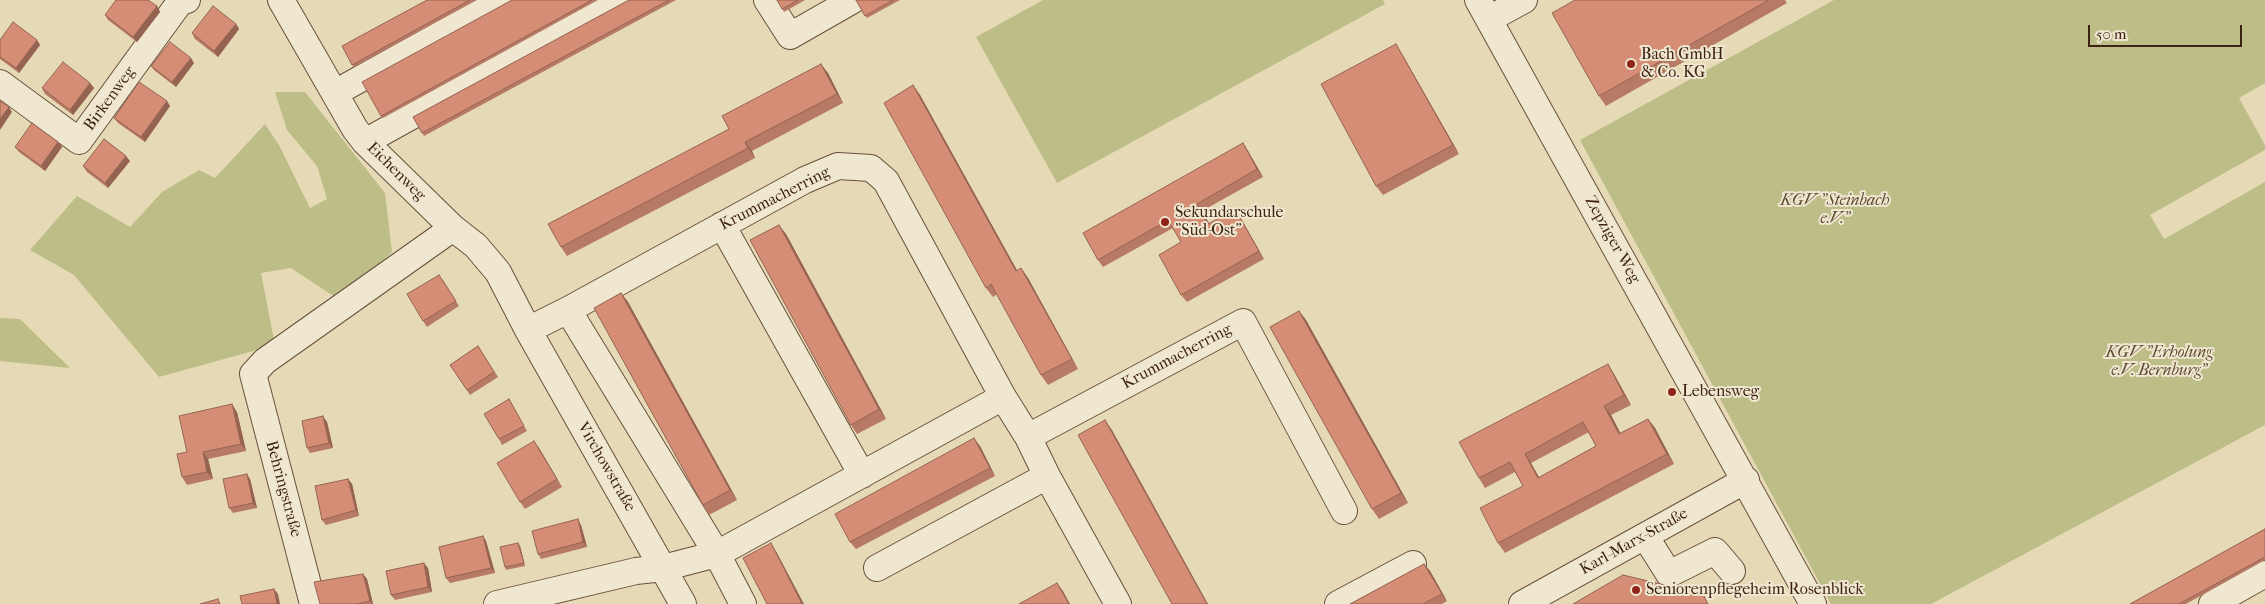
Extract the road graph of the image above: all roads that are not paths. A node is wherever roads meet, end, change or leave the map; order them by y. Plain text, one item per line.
1 (281, 0) edge
2 (502, 0) edge
3 (620, 0) edge
4 (768, 0) edge
5 (853, 0) edge
6 (1524, 0) edge
7 (182, 1) edge
8 (1484, 9) edge
9 (0, 83) edge
10 (335, 93) junction
11 (365, 142) junction
12 (722, 226) junction
13 (453, 228) junction
14 (568, 310) junction
15 (528, 330) junction
16 (1003, 397) junction
17 (1028, 437) junction
18 (862, 475) junction
19 (1047, 476) junction
20 (1746, 480) junction
21 (1344, 511) dead end
22 (1646, 536) junction
23 (717, 554) junction
24 (1413, 564) dead end
25 (663, 568) junction
26 (877, 568) dead end
27 (1732, 571) dead end
28 (2265, 574) edge
29 (313, 604) edge
30 (497, 604) edge
31 (683, 604) edge
32 (743, 604) edge
33 (1118, 604) edge
34 (1338, 604) edge
35 (1522, 604) edge
36 (1813, 604) edge
37 (2212, 604) edge

1 - 10 street, Eichenweg
2 - 10 street
3 - 11 street
4 - 5 street
6 - 8 street
7 - 9 street, Birkenweg
8 - 20 street, Zepziger Weg
10 - 11 street, Eichenweg
11 - 13 street, Eichenweg
12 - 14 street, Krummacherring
12 - 16 street, Krummacherring
12 - 18 street
13 - 15 street, Eichenweg
13 - 29 street, Behringstraße
14 - 15 street, Krummacherring
14 - 23 street
15 - 25 street, Virchowstraße
16 - 17 street, Krummacherring
16 - 18 street
17 - 19 street, Krummacherring
17 - 21 street, Krummacherring
18 - 23 street
19 - 26 street
19 - 33 street, Krummacherring
20 - 22 street, Karl-Marx-Straße
20 - 36 street, Zepziger Weg
22 - 27 street
22 - 35 street, Karl-Marx-Straße
23 - 25 street
23 - 32 street
24 - 34 street
25 - 30 street
25 - 31 street, Virchowstraße
28 - 37 street

